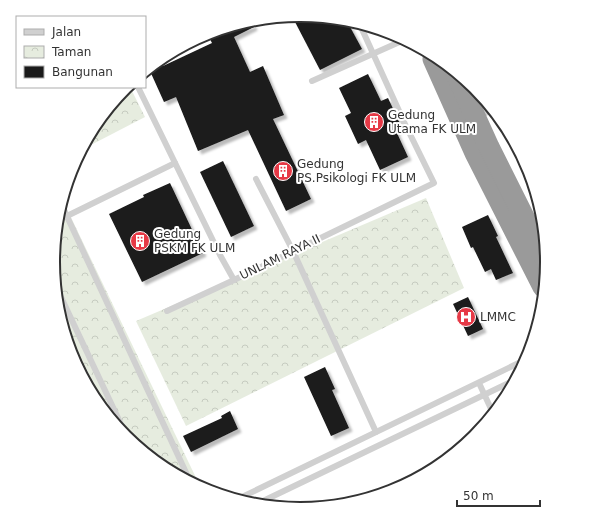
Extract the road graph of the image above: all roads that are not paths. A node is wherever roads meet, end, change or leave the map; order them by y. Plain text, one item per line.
1 (362, 30) edge
2 (398, 43) edge
3 (372, 54) junction
4 (435, 63) edge
5 (312, 81) dead end
6 (460, 83) edge
7 (138, 88) edge
8 (471, 108) edge
9 (482, 150) junction
10 (175, 163) junction
11 (256, 179) dead end
12 (65, 213) edge
13 (540, 246) edge
14 (293, 251) junction
15 (234, 280) junction
16 (540, 280) edge
17 (64, 304) edge
18 (166, 311) dead end
19 (518, 363) edge
20 (479, 382) junction
21 (507, 384) edge
22 (484, 394) junction
23 (491, 408) edge
24 (118, 417) edge
25 (376, 432) junction
26 (186, 473) edge
27 (245, 495) edge
28 (268, 500) edge

1 - 3 lane
2 - 3 lane
3 - 5 lane
3 - 14 lane, UNLAM RAYA II
4 - 8 highway
6 - 8 highway
7 - 10 lane, UNLAM RAYA II
8 - 9 highway
9 - 13 highway
9 - 16 highway
10 - 12 lane
10 - 15 lane, UNLAM RAYA II
11 - 14 lane
12 - 26 lane
14 - 15 lane, UNLAM RAYA II
14 - 25 lane
15 - 18 lane
17 - 24 lane
19 - 20 lane
20 - 22 lane
20 - 25 lane
21 - 22 lane
22 - 23 lane
22 - 28 lane
25 - 27 lane

